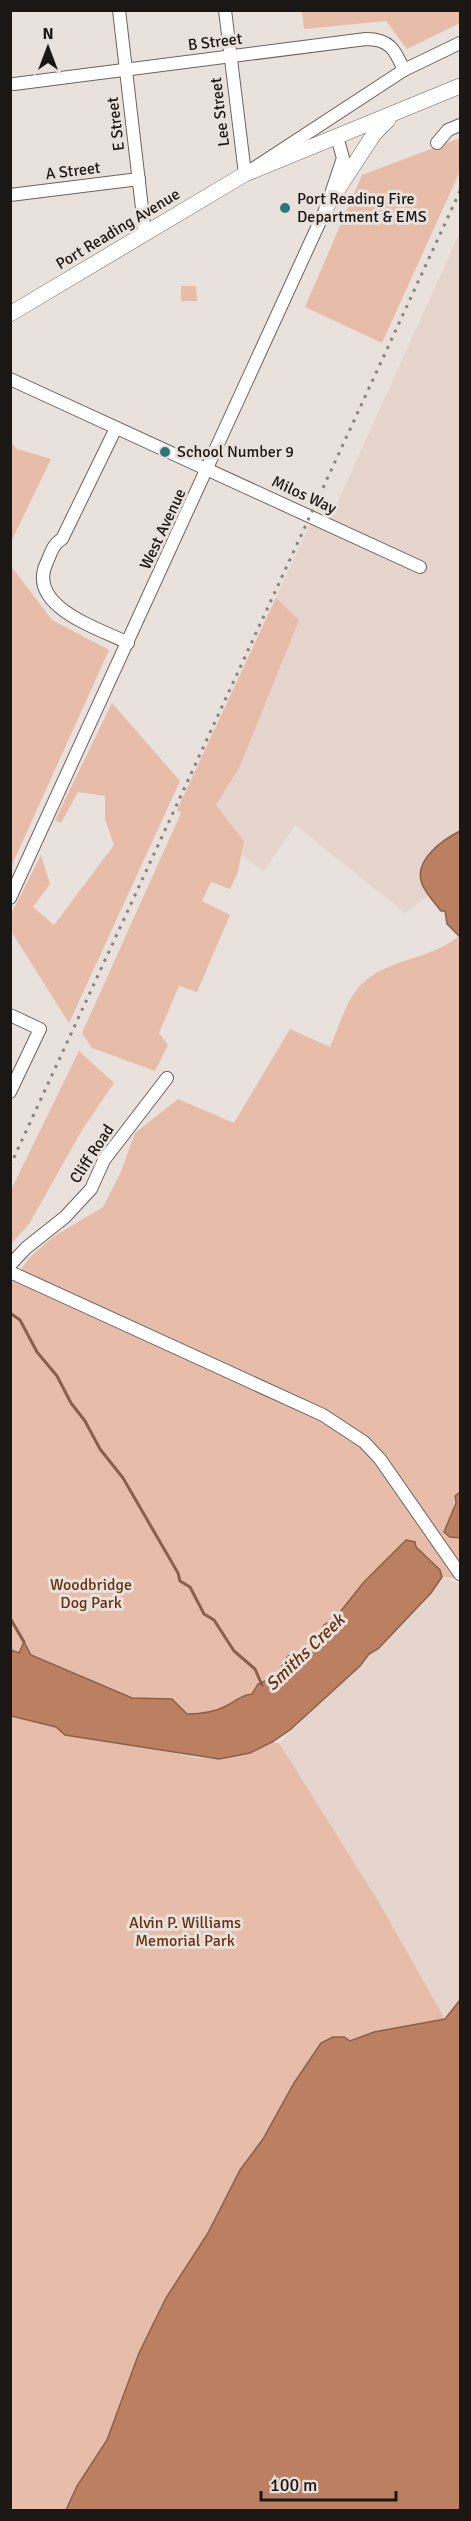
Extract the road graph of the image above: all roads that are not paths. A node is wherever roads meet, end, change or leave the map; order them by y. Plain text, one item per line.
1 (119, 10) edge
2 (225, 10) edge
3 (460, 44) edge
4 (230, 57) junction
5 (126, 69) junction
6 (404, 70) junction
7 (14, 84) dead end
8 (460, 86) edge
9 (393, 115) junction
10 (460, 125) edge
11 (338, 137) junction
12 (436, 143) dead end
13 (244, 174) junction
14 (140, 179) junction
15 (10, 195) edge
16 (327, 206) junction
17 (145, 234) junction
18 (10, 314) edge
19 (10, 379) edge
20 (116, 428) junction
21 (208, 470) junction
22 (420, 567) dead end
23 (129, 643) junction
24 (10, 898) edge
25 (10, 1015) edge
26 (167, 1078) dead end
27 (10, 1092) edge
28 (10, 1265) edge
29 (10, 1272) edge
30 (460, 1574) edge

1 - 5 street, E Street
2 - 4 street, Lee Street
3 - 6 street, Port Reading Avenue
4 - 5 street, B Street
4 - 6 street, B Street
4 - 13 street, Lee Street
5 - 7 street, B Street
5 - 14 street, E Street
6 - 13 street, Port Reading Avenue
8 - 9 main road, Port Reading Avenue
9 - 11 main road, Port Reading Avenue
9 - 16 main road
10 - 12 street
11 - 13 main road, Port Reading Avenue
11 - 16 street, West Avenue
13 - 17 main road, Port Reading Avenue
14 - 15 street, A Street
14 - 17 street, E Street
16 - 21 street, West Avenue
17 - 18 main road, Port Reading Avenue
19 - 20 street, Milos Way
20 - 21 street, Milos Way
20 - 23 street
21 - 22 street, Milos Way
21 - 23 street, West Avenue
23 - 24 street, West Avenue
25 - 27 street
26 - 28 street, Cliff Road
29 - 30 street

